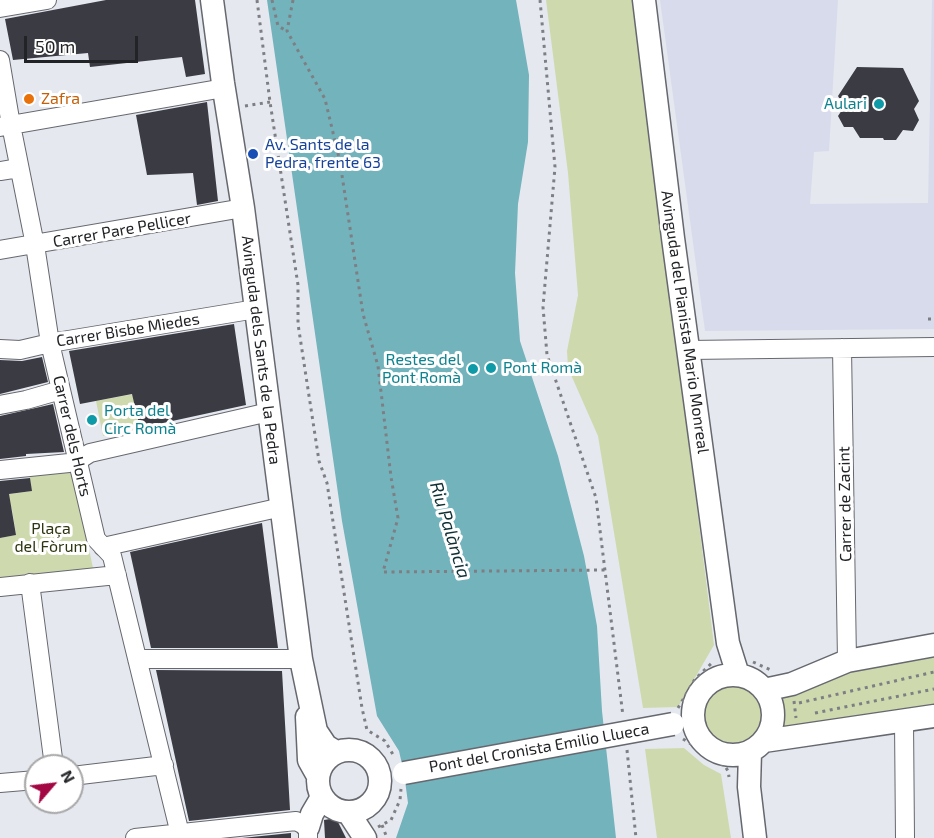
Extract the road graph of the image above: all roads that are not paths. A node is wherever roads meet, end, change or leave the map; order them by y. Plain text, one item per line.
1 (47, 0) edge
2 (212, 0) edge
3 (644, 0) edge
4 (0, 8) edge
5 (0, 60) edge
6 (226, 98) junction
7 (5, 126) edge
8 (19, 168) junction
9 (0, 171) edge
10 (243, 208) junction
11 (35, 245) junction
12 (0, 250) edge
13 (256, 309) junction
14 (50, 343) junction
15 (934, 347) edge
16 (842, 348) junction
17 (0, 349) edge
18 (688, 350) junction
19 (61, 390) junction
20 (0, 405) edge
21 (268, 412) junction
22 (79, 460) junction
23 (0, 470) edge
24 (282, 507) junction
25 (103, 546) junction
26 (117, 575) junction
27 (30, 583) junction
28 (0, 587) edge
29 (934, 645) edge
30 (137, 659) junction
31 (301, 659) junction
32 (847, 661) junction
33 (728, 677) junction
34 (764, 690) junction
35 (308, 700) junction
36 (934, 716) edge
37 (904, 721) junction
38 (682, 732) junction
39 (757, 746) junction
40 (336, 752) junction
41 (52, 754) edge
42 (724, 755) junction
43 (375, 764) junction
44 (164, 765) junction
45 (404, 773) junction
46 (84, 775) edge
47 (24, 781) edge
48 (0, 783) edge
49 (739, 785) junction
50 (320, 787) junction
51 (379, 789) junction
52 (355, 810) junction
53 (370, 832) edge
54 (308, 833) edge
55 (180, 836) edge
56 (135, 838) edge
57 (755, 838) edge
58 (905, 838) edge

1 - 4 street
2 - 6 street, Avinguda dels Sants de la Pedra
3 - 18 street, Avinguda del Pianista Mario Monreal
5 - 7 street, Carrer dels Horts
6 - 7 street
6 - 10 street, Avinguda dels Sants de la Pedra
7 - 8 street, Carrer dels Horts
8 - 9 street
8 - 11 street, Carrer dels Horts
10 - 11 street, Carrer Pare Pellicer
10 - 13 street, Avinguda dels Sants de la Pedra
11 - 12 street, Carrer Pare Pellicer
11 - 14 street, Carrer dels Horts
13 - 14 street, Carrer Bisbe Miedes
13 - 21 street, Avinguda dels Sants de la Pedra
14 - 17 street, Carrer Bisbe Miedes
14 - 19 street, Carrer dels Horts
15 - 16 street
16 - 18 street
16 - 32 street, Carrer de Zacint
18 - 33 street, Avinguda del Pianista Mario Monreal
19 - 20 street
19 - 22 street, Carrer dels Horts
21 - 22 street
21 - 24 street, Avinguda dels Sants de la Pedra
22 - 23 street
22 - 25 street, Carrer dels Horts
24 - 25 street
24 - 31 street, Avinguda dels Sants de la Pedra
25 - 26 street, Carrer dels Horts
26 - 27 street
26 - 30 street, Carrer dels Horts
27 - 28 street
27 - 41 street
29 - 32 street
30 - 31 street
30 - 44 street, Carrer dels Horts
31 - 35 street, Avinguda dels Sants de la Pedra
32 - 34 street
33 - 34 street
33 - 38 street
34 - 39 street
35 - 40 street
35 - 50 street
36 - 37 street
37 - 39 street
37 - 58 street
38 - 42 street
38 - 45 street, Pont del Cronista Emilio Llueca, bridge
39 - 42 street
39 - 49 street
40 - 43 street
40 - 50 street
42 - 49 street
43 - 45 street, Pont del Cronista Emilio Llueca
43 - 51 street
44 - 46 street
44 - 55 street, Carrer dels Horts
45 - 51 street, Pont del Cronista Emilio Llueca
47 - 48 street
49 - 57 street
50 - 52 street
50 - 54 street
51 - 52 street
52 - 53 street
54 - 55 street
55 - 56 street

